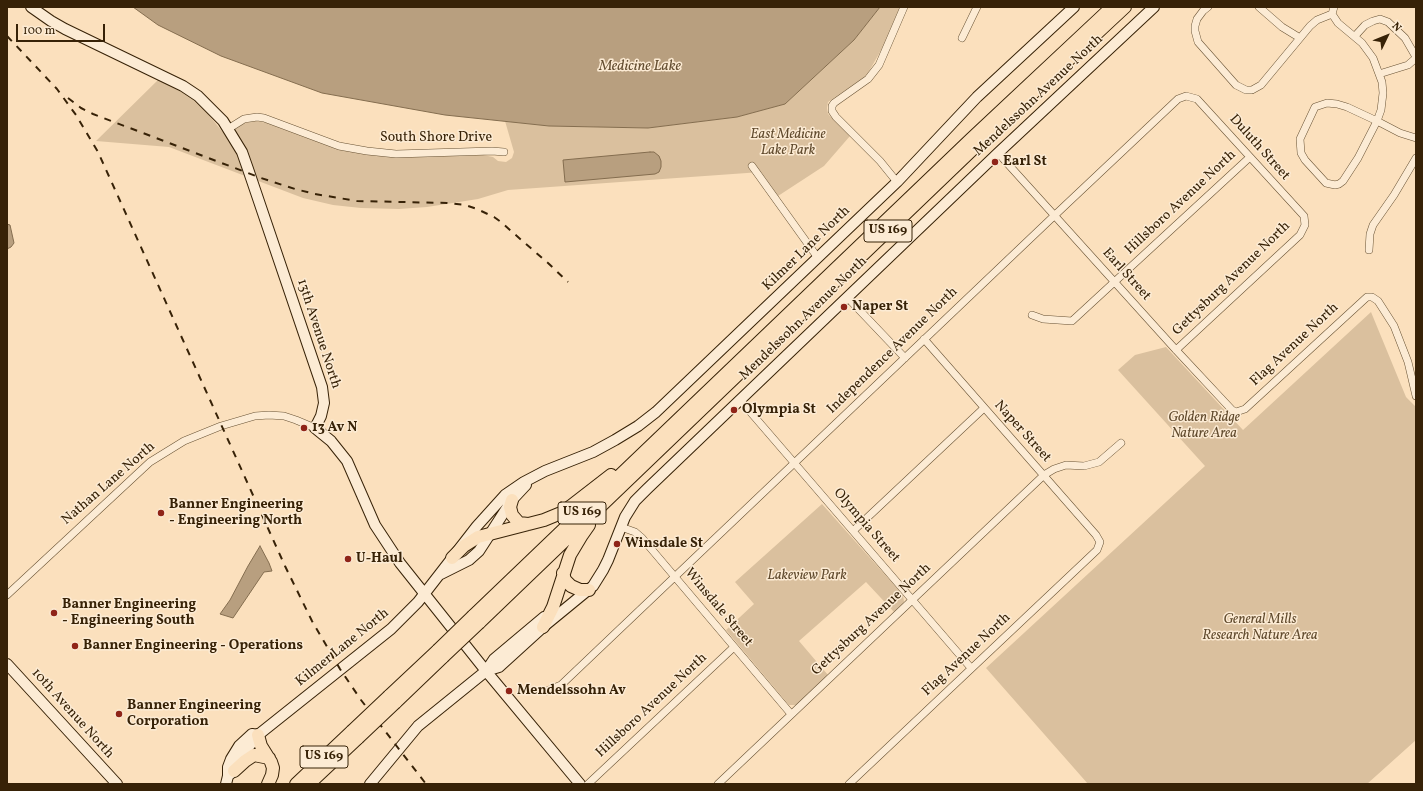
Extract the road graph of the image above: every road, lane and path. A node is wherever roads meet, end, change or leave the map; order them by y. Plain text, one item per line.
1 (31, 7) edge
2 (904, 7) edge
3 (977, 7) edge
4 (1074, 7) edge
5 (1112, 7) edge
6 (1125, 7) edge
7 (1154, 7) edge
8 (1208, 7) edge
9 (1261, 8) edge
10 (1333, 11) edge
11 (1355, 36) junction
12 (962, 38) dead end
13 (1300, 38) junction
14 (1416, 57) edge
15 (1379, 74) junction
16 (1186, 96) joint
17 (1377, 121) junction
18 (228, 129) junction
19 (1416, 138) edge
20 (504, 152) dead end
21 (998, 153) junction
22 (1250, 157) junction
23 (1416, 158) edge
24 (752, 166) dead end
25 (896, 182) junction
26 (1055, 215) junction
27 (1305, 225) joint
28 (1369, 250) dead end
29 (818, 258) junction
30 (1115, 282) junction
31 (847, 298) junction
32 (1032, 315) dead end
33 (924, 339) junction
34 (1176, 350) junction
35 (905, 358) junction
36 (1415, 395) edge
37 (740, 400) junction
38 (984, 408) junction
39 (690, 409) junction
40 (1236, 412) joint
41 (315, 428) junction
42 (1121, 442) dead end
43 (653, 457) junction
44 (794, 463) junction
45 (1044, 476) junction
46 (534, 477) junction
47 (512, 500) junction
48 (532, 524) junction
49 (621, 526) junction
50 (853, 531) junction
51 (491, 533) junction
52 (1100, 542) joint
53 (452, 558) junction
54 (563, 573) junction
55 (439, 575) junction
56 (675, 578) junction
57 (589, 590) junction
58 (424, 594) junction
59 (7, 595) edge
60 (912, 600) junction
61 (550, 613) junction
62 (476, 620) junction
63 (542, 627) junction
64 (734, 647) junction
65 (7, 664) edge
66 (971, 668) junction
67 (486, 671) junction
68 (547, 691) dead end
69 (791, 714) junction
70 (355, 734) junction
71 (258, 735) junction
72 (269, 758) junction
73 (230, 777) edge
74 (117, 784) edge
75 (268, 784) edge
76 (296, 784) edge
77 (309, 784) edge
78 (370, 784) edge
79 (580, 784) edge
80 (588, 784) edge
81 (718, 784) edge
82 (849, 784) edge

1 - 18 street
2 - 25 street
3 - 12 street
4 - 25 street, Kilmer Lane North
5 - 39 highway, US 169
6 - 43 highway, US 169
7 - 21 street, Mendelssohn Avenue North
8 - 13 street
9 - 13 street
10 - 11 street
10 - 13 street
11 - 14 street
11 - 15 street
14 - 15 street
15 - 17 street
16 - 22 street, Duluth Street
16 - 26 street, Independence Avenue North
17 - 17 street
17 - 19 street
18 - 20 street, South Shore Drive
18 - 41 street, 13th Avenue North
21 - 26 street, Earl Street
21 - 31 street, Mendelssohn Avenue North
22 - 27 street, Duluth Street
22 - 30 street, Hillsboro Avenue North
23 - 28 street
24 - 29 street
25 - 29 street, Kilmer Lane North
26 - 30 street, Earl Street
26 - 33 street, Independence Avenue North
27 - 34 street, Gettysburg Avenue North
29 - 46 street, Kilmer Lane North
30 - 32 street, Hillsboro Avenue North
30 - 34 street, Earl Street
31 - 35 street
31 - 37 street, Mendelssohn Avenue North
33 - 35 street, Independence Avenue North
33 - 38 street, Naper Street
34 - 40 street, Earl Street
35 - 44 street, Independence Avenue North
36 - 40 street, Flag Avenue North
37 - 44 street, Olympia Street
37 - 49 street, Mendelssohn Avenue North
38 - 45 street, Naper Street
38 - 50 street
39 - 48 highway
39 - 62 highway, US 169
41 - 58 street
41 - 59 street, Nathan Lane North
42 - 45 street, Gettysburg Avenue North
43 - 54 highway
43 - 62 highway, US 169
44 - 50 street, Olympia Street
44 - 56 street, Independence Avenue North
45 - 52 street, Naper Street
45 - 60 street, Gettysburg Avenue North
46 - 47 street, Kilmer Lane North
46 - 53 street, Kilmer Lane North
47 - 48 highway
47 - 51 street, Kilmer Lane North
48 - 51 highway
49 - 56 street, Winsdale Street
49 - 57 street, Mendelssohn Avenue North
50 - 60 street, Olympia Street
51 - 53 highway
51 - 55 street, Kilmer Lane North
52 - 66 street, Flag Avenue North
53 - 55 street, Kilmer Lane North
54 - 57 highway
54 - 61 highway
55 - 58 street, Kilmer Lane North
56 - 64 street, Winsdale Street
56 - 68 street, Independence Avenue North
57 - 61 street, Mendelssohn Avenue North
57 - 63 street, Mendelssohn Avenue North
58 - 67 street
58 - 71 street, Kilmer Lane North
60 - 66 street, Olympia Street
60 - 69 street, Gettysburg Avenue North
61 - 63 highway
61 - 67 street, Mendelssohn Avenue North
62 - 70 highway, US 169, bridge
63 - 67 street, Mendelssohn Avenue North
64 - 69 street, Winsdale Street
64 - 80 street, Hillsboro Avenue North
65 - 74 street, 10th Avenue North
66 - 82 street, Flag Avenue North
67 - 78 street, Mendelssohn Avenue North
67 - 79 street
69 - 81 street, Gettysburg Avenue North
70 - 76 highway, US 169
70 - 77 highway, US 169
71 - 72 highway
71 - 73 street, Kilmer Lane North
72 - 73 highway
72 - 75 highway

